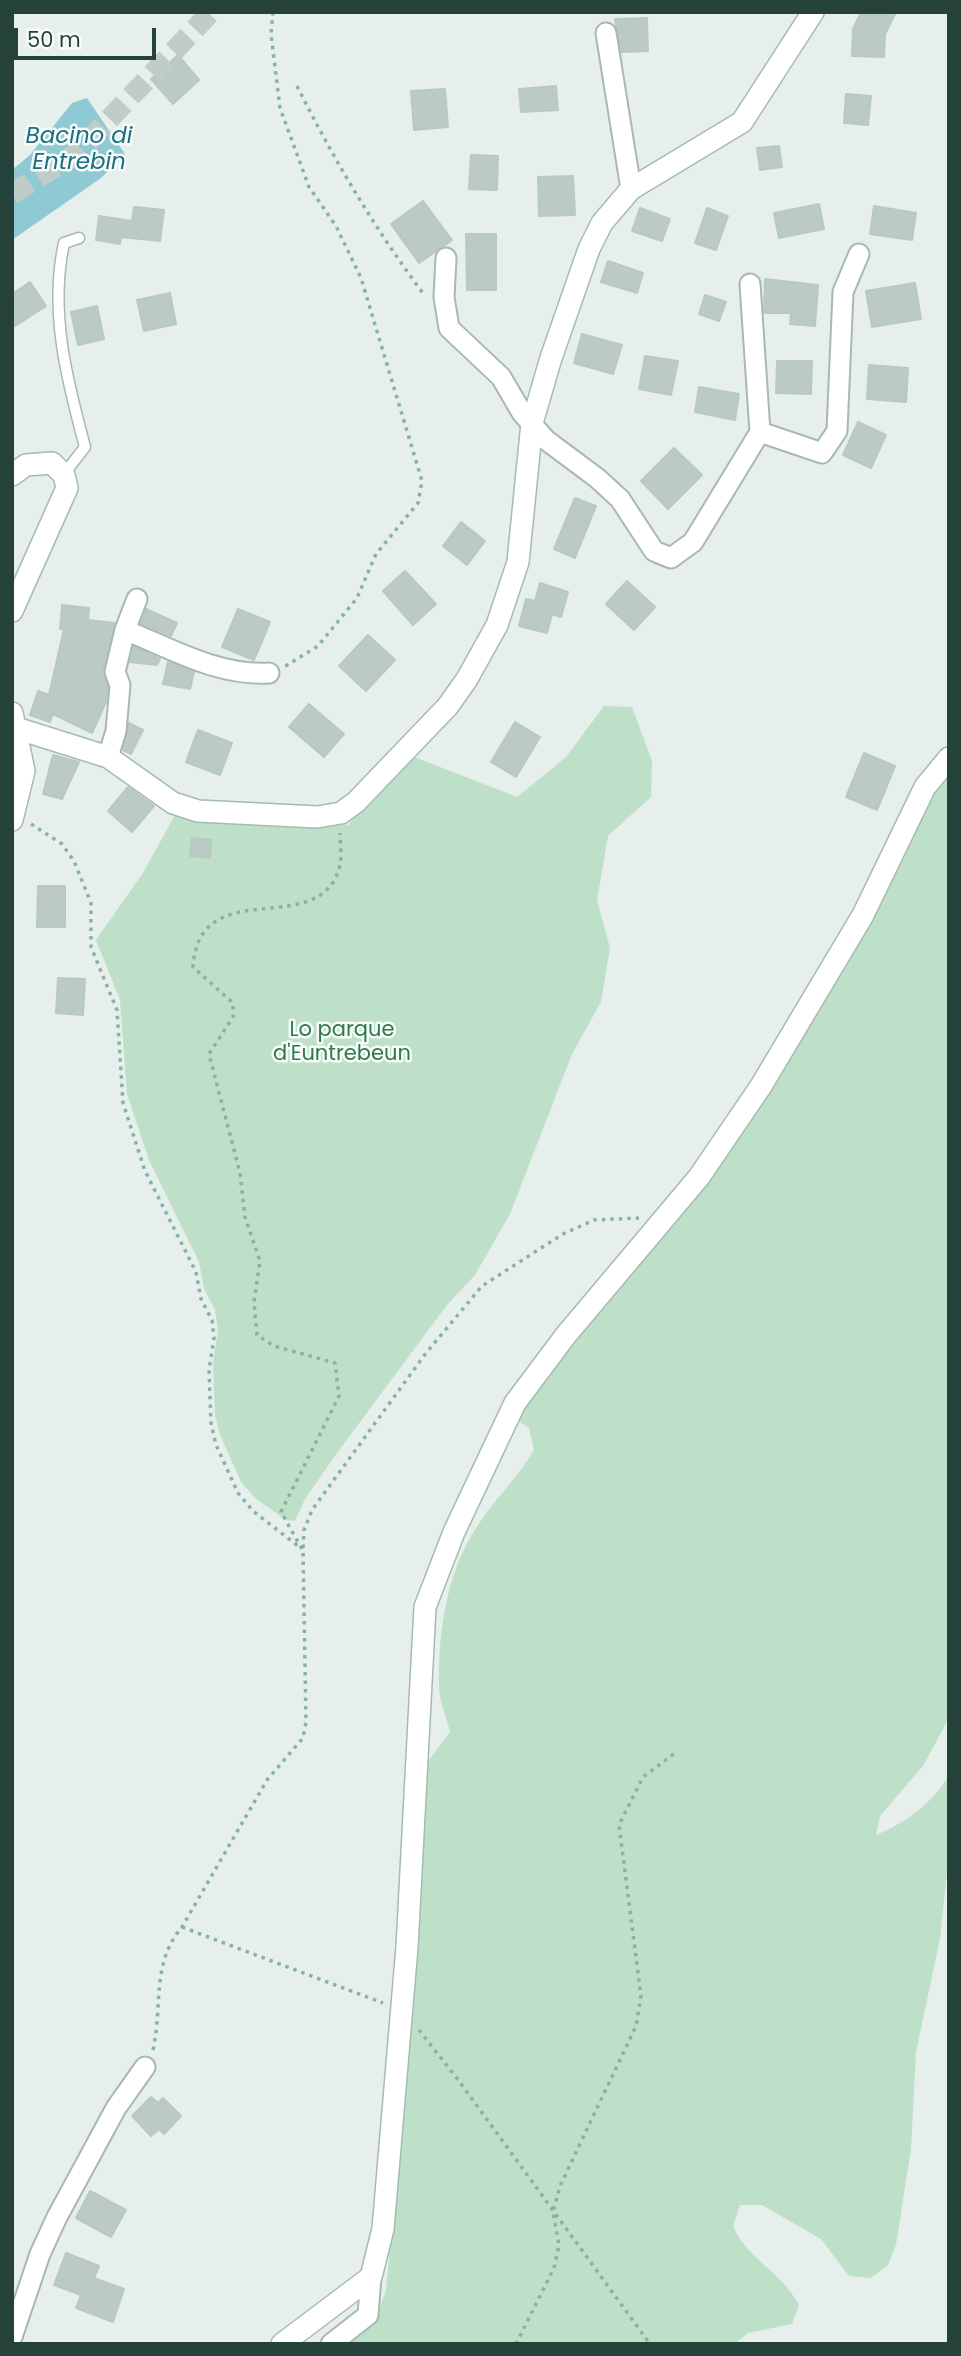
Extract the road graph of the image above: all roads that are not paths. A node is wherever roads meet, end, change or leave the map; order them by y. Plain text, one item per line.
1 (813, 12) edge
2 (606, 33) dead end
3 (631, 189) junction
4 (79, 238) dead end
5 (859, 254) dead end
6 (446, 258) dead end
7 (750, 284) dead end
8 (532, 423) junction
9 (760, 432) junction
10 (12, 475) edge
11 (64, 475) junction
12 (137, 599) dead end
13 (12, 611) edge
14 (125, 630) junction
15 (269, 673) road end
16 (14, 720) edge
17 (108, 757) junction
18 (949, 758) edge
19 (14, 814) edge
20 (145, 2067) road end
21 (371, 2277) junction
22 (12, 2337) edge
23 (282, 2344) edge
24 (331, 2344) edge

1 - 3 main road
2 - 3 street
3 - 8 main road
4 - 11 lane
5 - 9 street
6 - 8 street
7 - 9 street
8 - 9 street
8 - 17 main road
10 - 11 main road
11 - 13 main road
12 - 14 street
14 - 15 street
14 - 17 street
16 - 17 main road
16 - 19 main road
18 - 21 main road
20 - 22 street
21 - 23 main road
21 - 24 street

